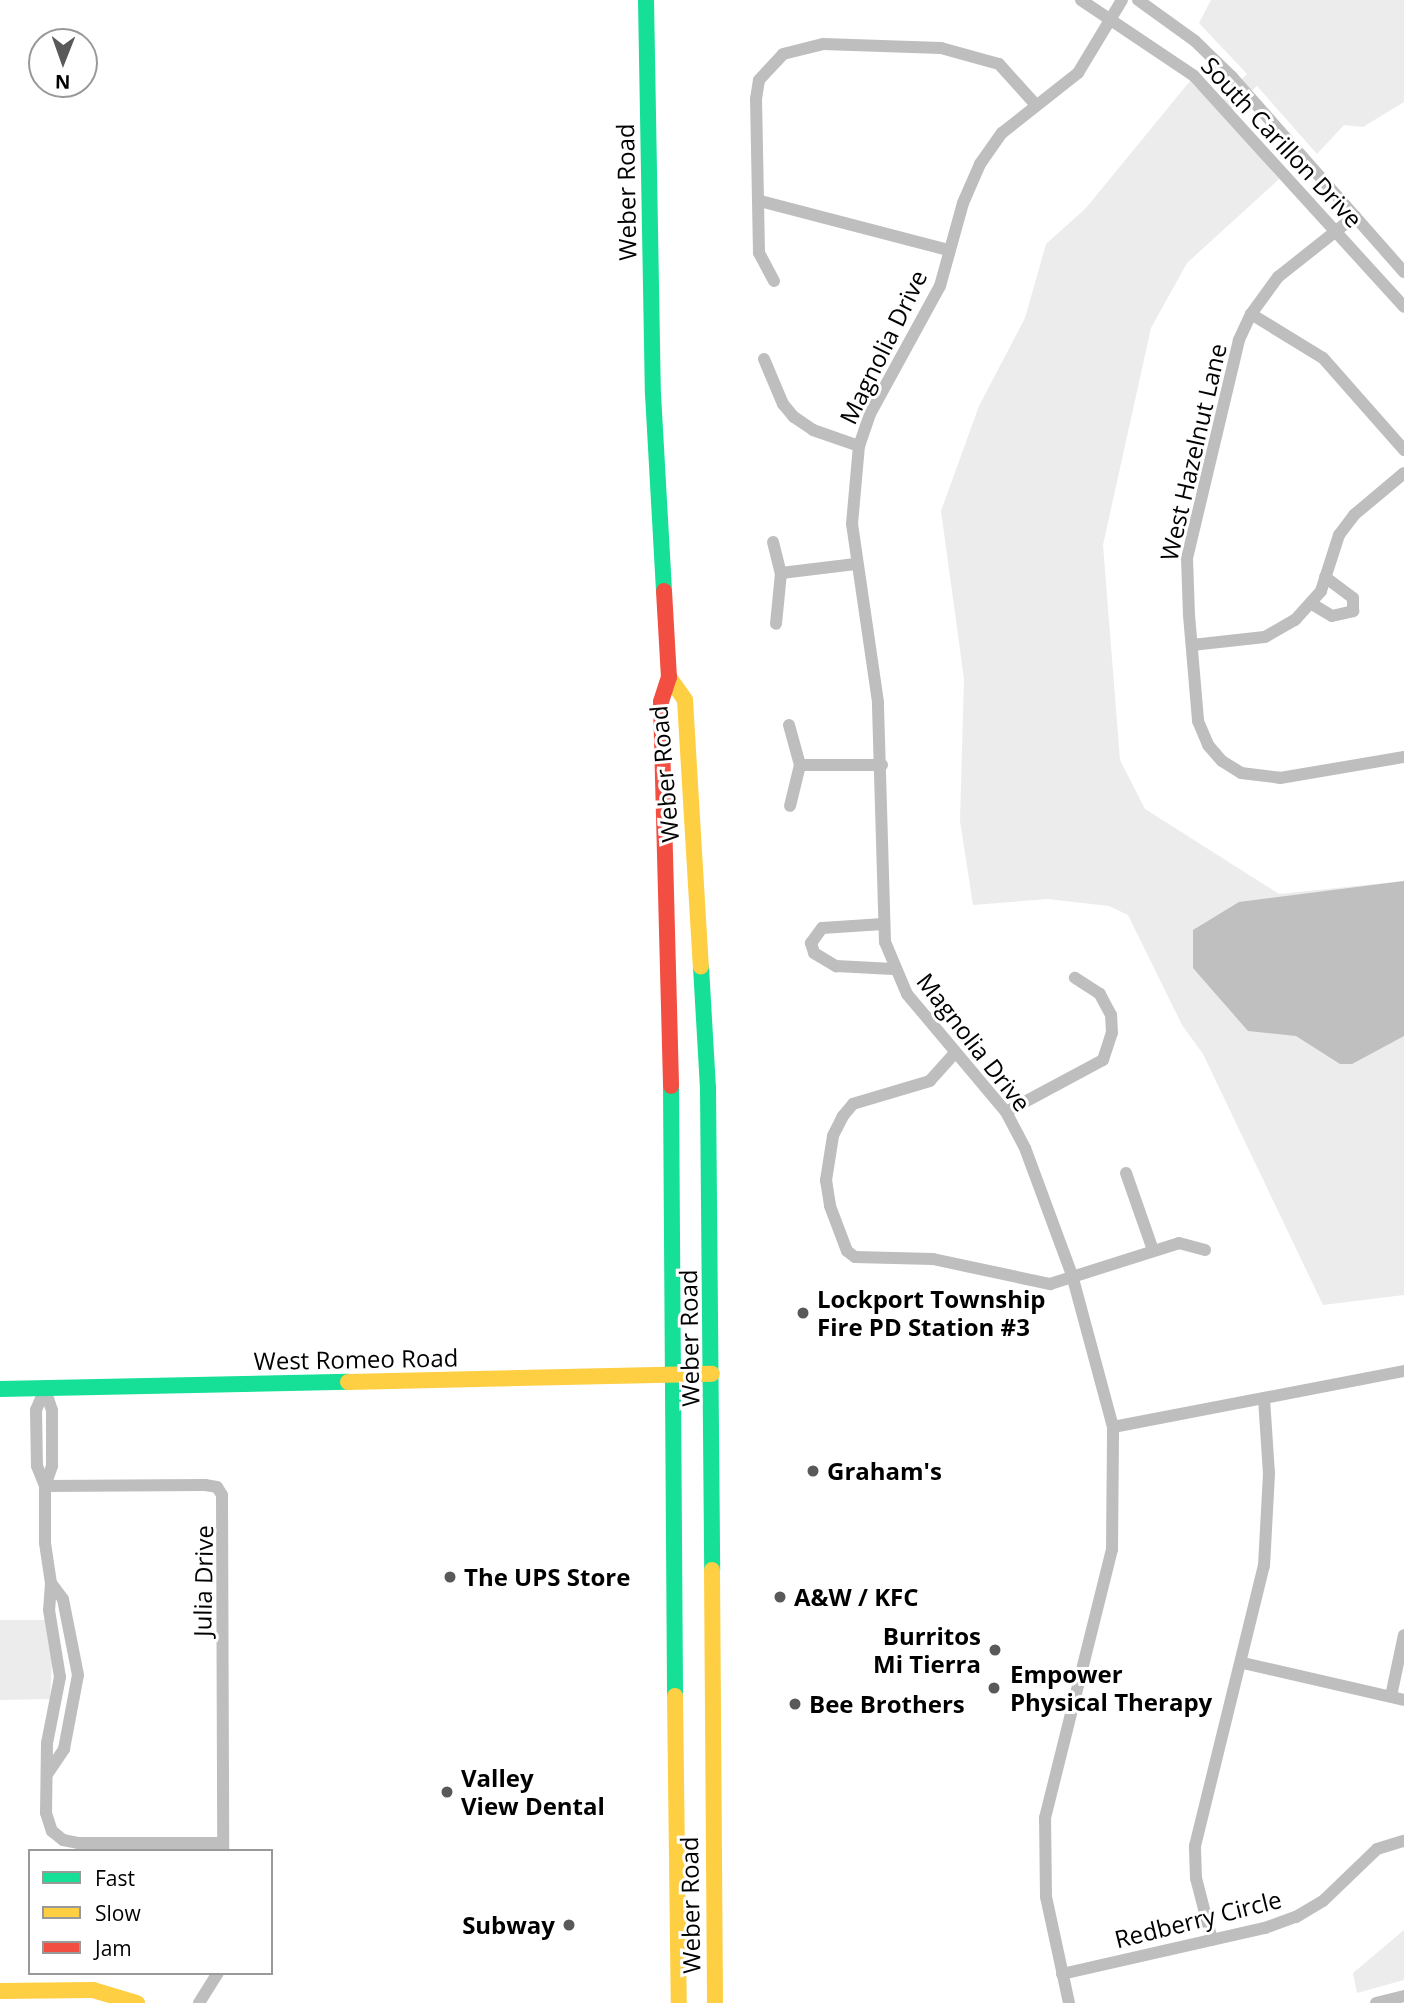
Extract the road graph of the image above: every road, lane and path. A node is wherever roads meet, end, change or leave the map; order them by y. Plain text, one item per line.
1 (646, 0) edge
2 (661, 0) edge
3 (1081, 0) edge
4 (1122, 0) edge
5 (1138, 0) edge
6 (1112, 19) junction
7 (646, 39) junction
8 (1035, 104) junction
9 (760, 201) junction
10 (1355, 216) junction
11 (1337, 230) junction
12 (948, 250) junction
13 (1404, 272) edge
14 (774, 282) dead end
15 (1404, 307) edge
16 (1251, 314) junction
17 (765, 359) dead end
18 (859, 446) junction
19 (1404, 450) edge
20 (1404, 474) edge
21 (773, 542) dead end
22 (855, 564) junction
23 (780, 573) junction
24 (1325, 577) junction
25 (1312, 604) junction
26 (776, 624) dead end
27 (1192, 645) junction
28 (669, 677) junction
29 (789, 725) dead end
30 (1404, 757) edge
31 (800, 765) junction
32 (882, 765) junction
33 (790, 806) dead end
34 (883, 924) junction
35 (893, 969) junction
36 (1075, 978) dead end
37 (954, 1054) junction
38 (1006, 1112) junction
39 (1126, 1173) dead end
40 (1153, 1250) junction
41 (1205, 1250) dead end
42 (1072, 1275) junction
43 (1404, 1371) edge
44 (671, 1374) junction
45 (712, 1374) junction
46 (0, 1389) edge
47 (45, 1389) junction
48 (1264, 1398) junction
49 (1113, 1427) junction
50 (45, 1486) junction
51 (1404, 1635) edge
52 (1243, 1663) junction
53 (1398, 1698) edge
54 (1404, 1841) edge
55 (223, 1847) edge
56 (1212, 1940) junction
57 (217, 1975) edge
58 (1062, 1975) junction
59 (0, 1991) edge
60 (1404, 1996) edge
61 (46, 1997) edge
62 (138, 2003) edge
63 (199, 2003) edge
64 (679, 2003) edge
65 (715, 2003) edge
66 (1069, 2003) edge
67 (1377, 2003) edge

1 - 7 main road, Weber Road
2 - 7 main road
3 - 6 street, South Carillon Drive
4 - 6 street, Magnolia Drive
5 - 10 street, South Carillon Drive
6 - 8 street, Magnolia Drive
6 - 11 street, South Carillon Drive
7 - 28 main road, Weber Road
8 - 9 street
8 - 12 street, Magnolia Drive
9 - 12 street
9 - 14 street
10 - 11 street, West Hazelnut Lane
10 - 13 street, South Carillon Drive
11 - 15 street, South Carillon Drive
11 - 16 street, West Hazelnut Lane
12 - 18 street, Magnolia Drive
16 - 19 street
16 - 27 street, West Hazelnut Lane
17 - 18 street
18 - 22 street, Magnolia Drive
20 - 24 street
21 - 23 street
22 - 23 street
22 - 32 street, Magnolia Drive
23 - 26 street
24 - 25 street
24 - 25 street
25 - 27 street
27 - 30 street, West Hazelnut Lane
28 - 44 main road, Weber Road
28 - 45 main road, Weber Road
29 - 31 street
31 - 32 street
31 - 33 street
32 - 34 street, Magnolia Drive
34 - 35 street, Magnolia Drive
34 - 35 street
35 - 37 street, Magnolia Drive
36 - 38 street
37 - 38 street, Magnolia Drive
37 - 42 street
38 - 42 street, Magnolia Drive
39 - 40 street
40 - 41 street
40 - 42 street
42 - 49 street, Magnolia Drive
43 - 48 street
44 - 45 main road, West Romeo Road
44 - 47 main road, West Romeo Road
44 - 64 main road, Weber Road
45 - 65 main road, Weber Road
46 - 47 main road, West Romeo Road
47 - 50 street
48 - 49 street
48 - 52 street
49 - 58 street, Magnolia Drive
50 - 55 street
50 - 55 street, Julia Drive
51 - 53 street
52 - 53 street
52 - 56 street
54 - 56 street, Redberry Circle
56 - 58 street, Redberry Circle
57 - 63 street
58 - 66 street, Magnolia Drive
59 - 61 main road
60 - 67 street
61 - 62 main road

